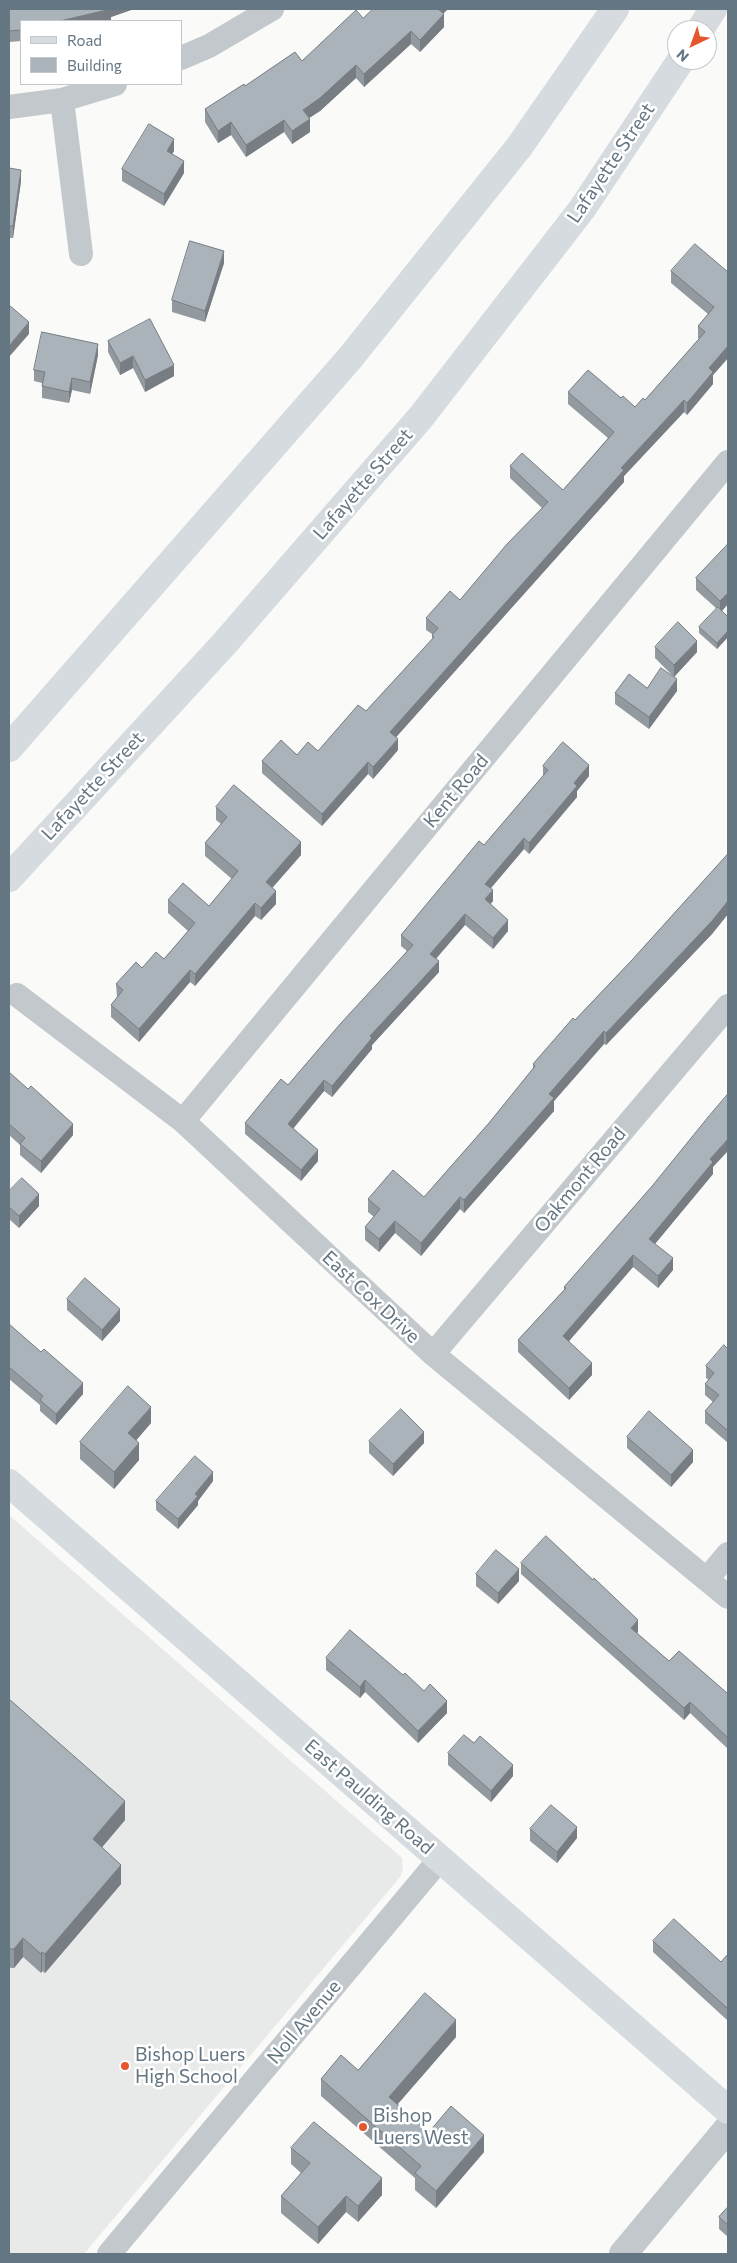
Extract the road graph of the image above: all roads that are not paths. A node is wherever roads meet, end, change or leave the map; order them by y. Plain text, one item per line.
1 (272, 9) edge
2 (616, 9) edge
3 (714, 9) edge
4 (707, 20) edge
5 (182, 58) edge
6 (674, 70) edge
7 (112, 85) edge
8 (62, 100) junction
9 (9, 107) edge
10 (81, 254) dead end
11 (728, 462) edge
12 (9, 748) edge
13 (9, 878) edge
14 (16, 995) dead end
15 (728, 1006) edge
16 (183, 1120) junction
17 (433, 1354) junction
18 (9, 1483) edge
19 (728, 1554) edge
20 (707, 1579) junction
21 (728, 1597) edge
22 (440, 1859) junction
23 (728, 2110) edge
24 (728, 2128) edge
25 (109, 2254) edge
26 (623, 2254) edge

1 - 5 street
2 - 12 main road
3 - 4 main road
6 - 13 main road, Lafayette Street
7 - 8 street
8 - 9 street
8 - 10 street
11 - 16 street, Kent Road
14 - 16 street, East Cox Drive
15 - 17 street, Oakmont Road
16 - 17 street, East Cox Drive
17 - 20 street, East Cox Drive
18 - 22 main road, East Paulding Road
19 - 20 street
20 - 21 street, East Cox Drive
22 - 23 main road, East Paulding Road
22 - 25 street, Noll Avenue
24 - 26 street

